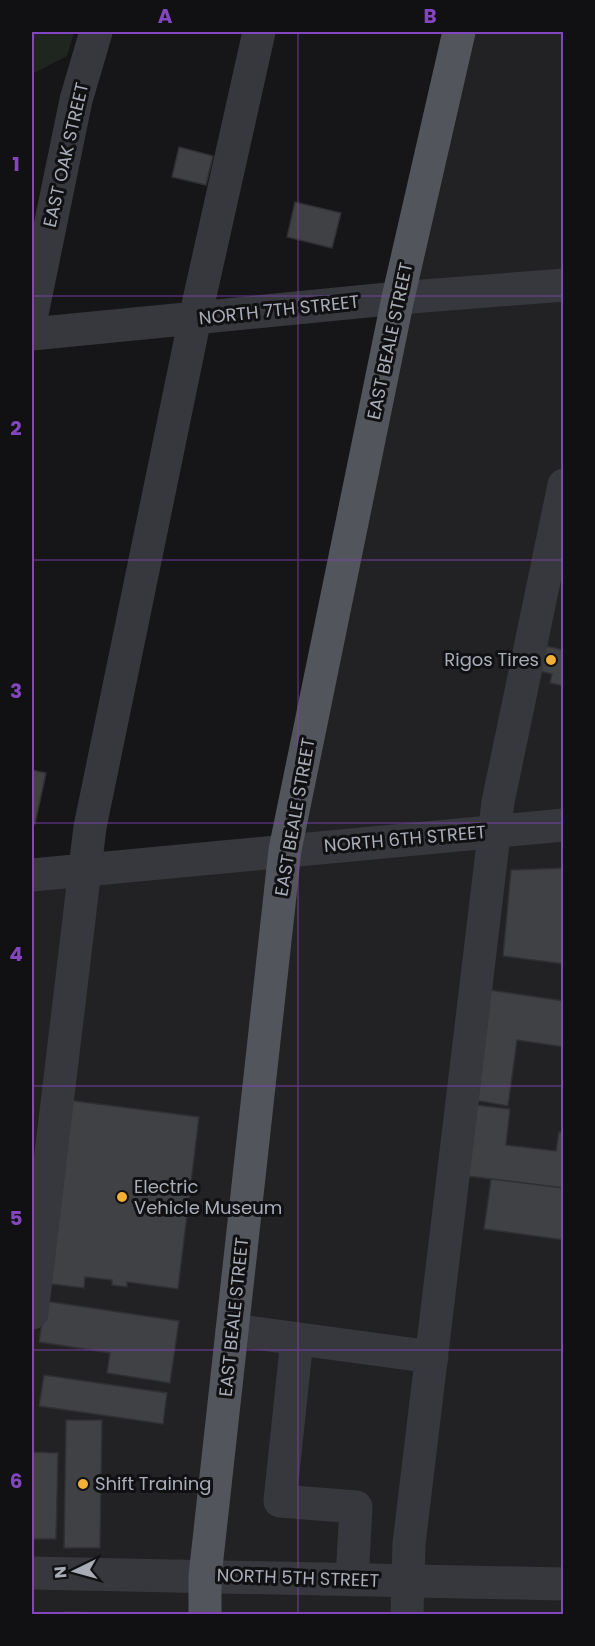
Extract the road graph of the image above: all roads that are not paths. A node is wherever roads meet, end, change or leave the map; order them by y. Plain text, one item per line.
1 (96, 32) edge
2 (259, 32) edge
3 (459, 32) edge
4 (564, 285) edge
5 (398, 298) junction
6 (32, 315) edge
7 (195, 318) junction
8 (32, 334) edge
9 (564, 485) edge
10 (564, 825) edge
11 (496, 831) junction
12 (285, 850) junction
13 (85, 870) junction
14 (32, 875) edge
15 (32, 1313) edge
16 (232, 1330) junction
17 (297, 1339) junction
18 (432, 1357) junction
19 (32, 1573) edge
20 (205, 1576) junction
21 (352, 1580) junction
22 (408, 1582) junction
23 (564, 1584) edge
24 (205, 1614) edge
25 (407, 1614) edge

1 - 6 street, EAST OAK STREET
2 - 7 street
3 - 5 main road, EAST BEALE STREET
4 - 5 street, NORTH 7TH STREET
5 - 7 street, NORTH 7TH STREET
5 - 12 main road, EAST BEALE STREET
7 - 8 street, NORTH 7TH STREET
7 - 13 street
9 - 11 street
10 - 11 street, NORTH 6TH STREET
11 - 12 street, NORTH 6TH STREET
11 - 18 street
12 - 13 street, NORTH 6TH STREET
12 - 16 main road, EAST BEALE STREET
13 - 14 street, NORTH 6TH STREET
13 - 15 street
16 - 17 street
16 - 20 main road, EAST BEALE STREET
17 - 18 street
17 - 21 street
18 - 22 street
19 - 20 street, NORTH 5TH STREET
20 - 21 street, NORTH 5TH STREET
20 - 24 main road, EAST BEALE STREET
21 - 22 street, NORTH 5TH STREET
22 - 23 street, NORTH 5TH STREET
22 - 25 street

